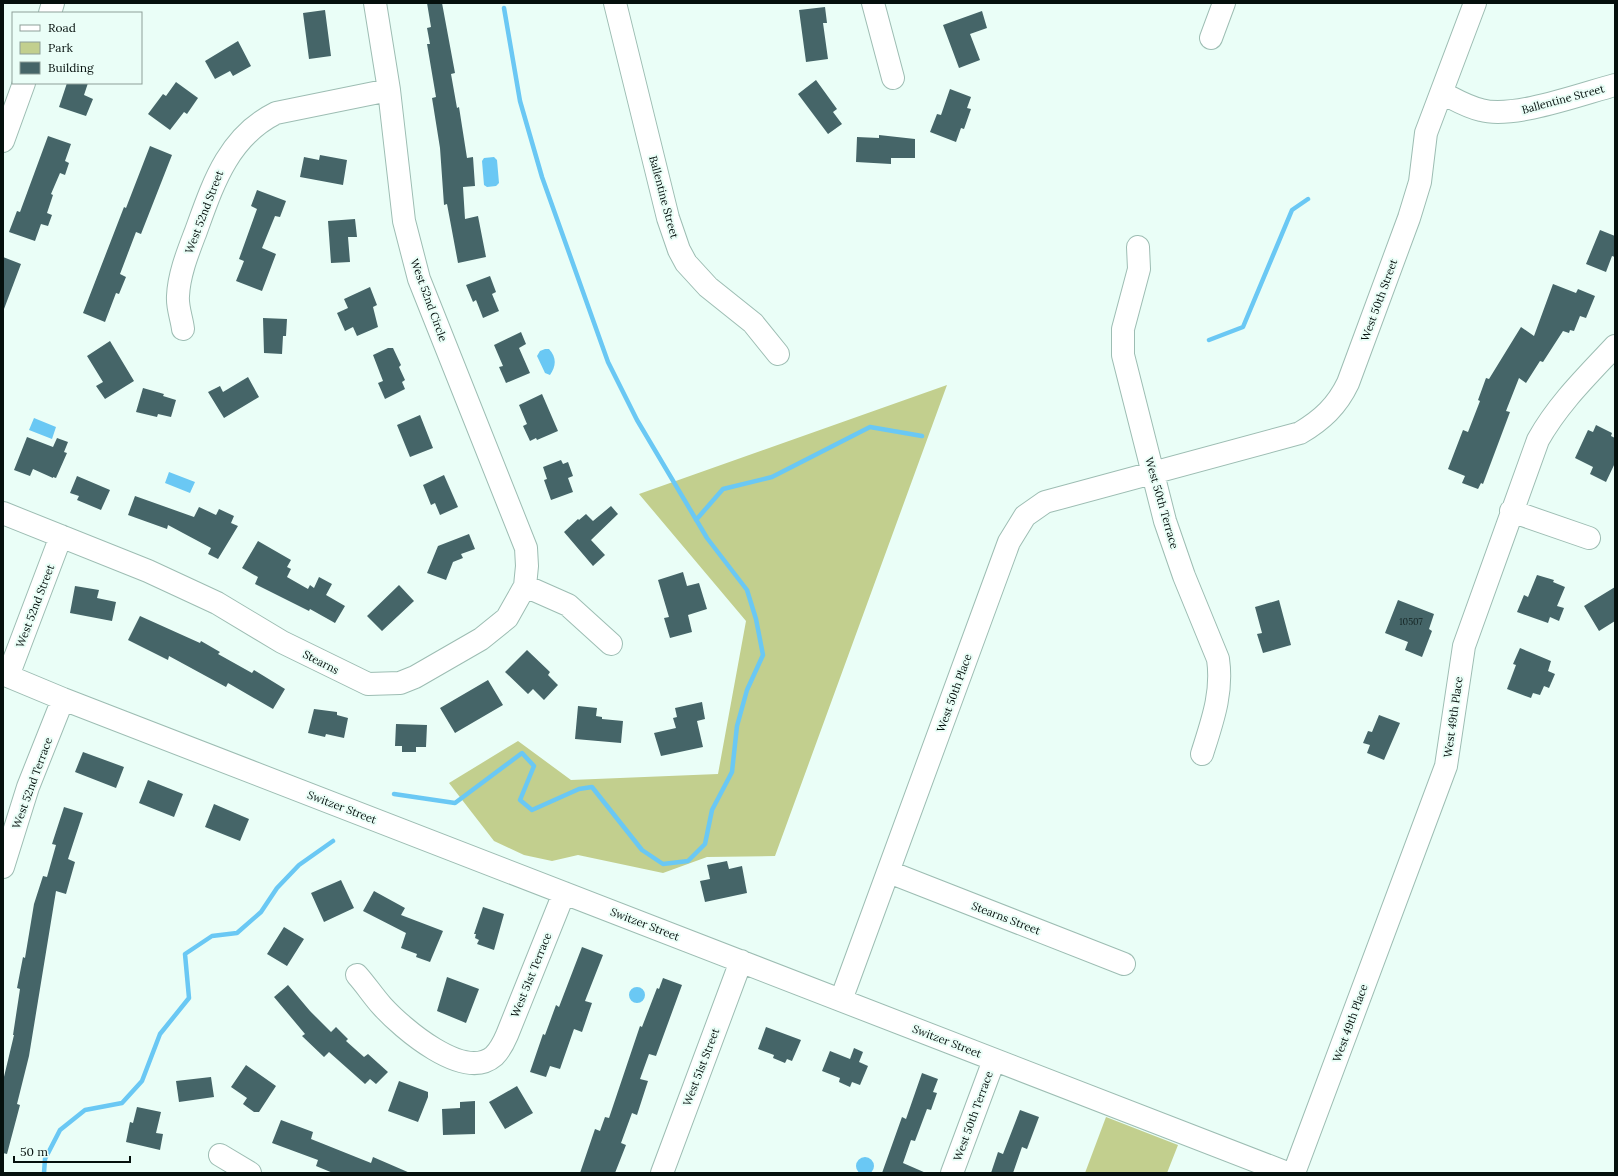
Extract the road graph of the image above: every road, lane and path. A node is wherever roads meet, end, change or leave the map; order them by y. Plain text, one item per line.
1 (375, 3) edge
2 (615, 3) edge
3 (873, 3) edge
4 (1224, 3) edge
5 (1475, 3) edge
6 (1211, 38) dead end
7 (893, 78) dead end
8 (24, 84) edge
9 (1615, 85) edge
10 (389, 90) junction
11 (1442, 93) junction
12 (3, 141) edge
13 (1138, 246) dead end
14 (184, 329) dead end
15 (1615, 346) edge
16 (778, 354) dead end
17 (1152, 472) junction
18 (1512, 511) junction
19 (3, 513) edge
20 (61, 536) junction
21 (1589, 538) dead end
22 (525, 586) junction
23 (611, 644) dead end
24 (6, 675) edge
25 (63, 699) junction
26 (1202, 754) dead end
27 (3, 867) edge
28 (889, 872) junction
29 (564, 893) junction
30 (741, 962) junction
31 (1124, 964) dead end
32 (357, 975) dead end
33 (841, 1000) junction
34 (994, 1060) junction
35 (220, 1156) dead end
36 (250, 1173) edge
37 (662, 1173) edge
38 (952, 1173) edge
39 (1287, 1173) edge
40 (1294, 1173) edge

1 - 10 street, West 52nd Circle
2 - 16 street, Ballentine Street
3 - 7 street
4 - 6 street
5 - 11 street, West 50th Street
8 - 12 street
9 - 11 street, Ballentine Street
10 - 14 street, West 52nd Street
10 - 22 street, West 52nd Circle
11 - 17 street, West 50th Street
13 - 17 street, West 50th Terrace
15 - 18 street, West 49th Place
17 - 26 street, West 50th Terrace
17 - 28 street, West 50th Place
18 - 21 street
18 - 40 street, West 49th Place
19 - 20 street, Stearns
20 - 22 street, Stearns
20 - 24 street, West 52nd Street
22 - 23 street
24 - 25 street, Switzer Street
25 - 27 street, West 52nd Terrace
25 - 29 street, Switzer Street
28 - 31 street, Stearns Street
28 - 33 street, West 50th Place
29 - 30 street, Switzer Street
29 - 32 street, West 51st Terrace
30 - 33 street, Switzer Street
30 - 37 street, West 51st Street
33 - 34 street, Switzer Street
34 - 38 street, West 50th Terrace
34 - 39 street, Switzer Street
35 - 36 street

